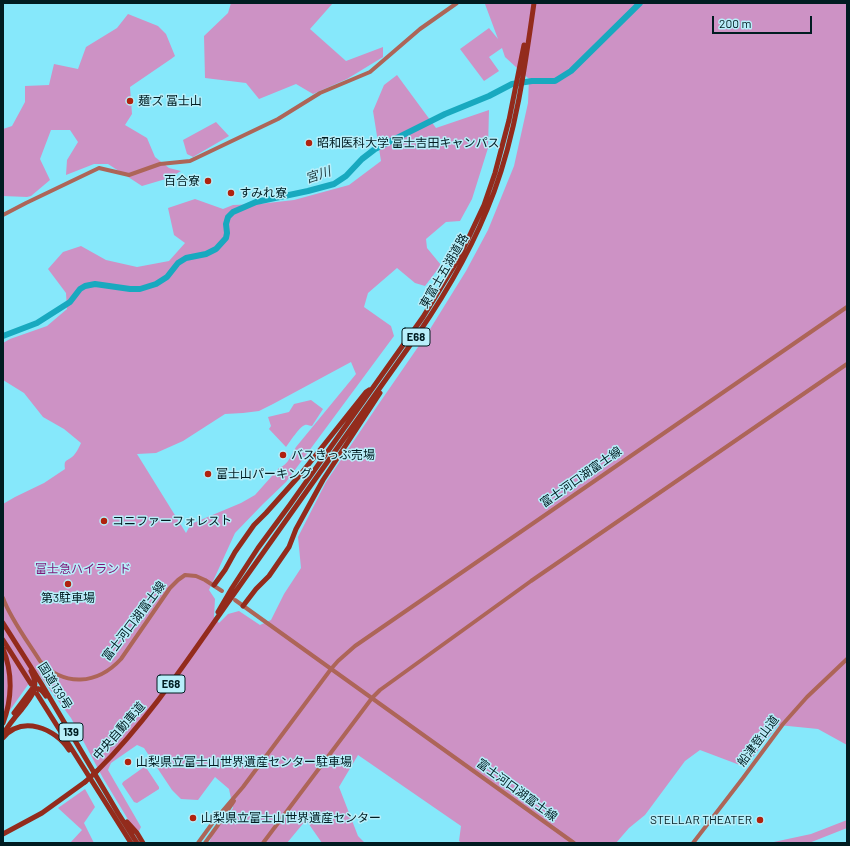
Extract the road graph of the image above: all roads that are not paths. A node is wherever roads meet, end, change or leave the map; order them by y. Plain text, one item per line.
1 (457, 3) edge
2 (533, 3) edge
3 (516, 97) junction
4 (3, 215) edge
5 (847, 307) edge
6 (399, 361) junction
7 (847, 364) edge
8 (374, 388) junction
9 (258, 548) joint
10 (264, 552) joint
11 (214, 585) junction
12 (222, 591) dead end
13 (3, 598) edge
14 (235, 600) dead end
15 (243, 606) junction
16 (3, 623) edge
17 (3, 640) edge
18 (19, 647) junction
19 (3, 649) edge
20 (847, 659) edge
21 (331, 669) junction
22 (32, 686) junction
23 (37, 694) dead end
24 (372, 698) junction
25 (63, 718) junction
26 (3, 723) edge
27 (3, 729) edge
28 (3, 737) edge
29 (96, 769) junction
30 (86, 771) junction
31 (243, 787) junction
32 (116, 814) junction
33 (3, 832) edge
34 (695, 842) edge
35 (127, 843) edge
36 (131, 843) edge
37 (137, 843) edge
38 (143, 843) edge
39 (198, 843) edge
40 (205, 843) edge
41 (263, 843) edge
42 (574, 843) edge

1 - 4 main road
2 - 3 highway, 東富士五湖道路 / E68
3 - 6 highway, 東富士五湖道路 / E68
3 - 8 highway, 東富士五湖道路 / E68
5 - 21 main road, 富士河口湖富士線
6 - 10 highway, 東富士五湖道路 / E68
6 - 15 highway
7 - 24 main road
8 - 9 highway, 東富士五湖道路 / E68
8 - 11 highway, E68
9 - 29 highway, 中央自動車道 / E68
10 - 29 highway, 中央自動車道 / E68
11 - 12 main road, 富士河口湖富士線
11 - 13 main road, 富士河口湖富士線
14 - 15 main road, 富士河口湖富士線
15 - 21 main road, 富士河口湖富士線
16 - 18 highway, 国道139号 / 139
17 - 22 highway, 国道139号
18 - 22 highway
18 - 25 highway, 国道139号 / 139
19 - 26 highway
20 - 34 main road, 船津登山道
21 - 24 main road, 富士河口湖富士線
21 - 31 main road, 富士河口湖富士線
22 - 25 highway
22 - 27 highway
22 - 28 highway
23 - 30 highway, 国道139号 / 139
24 - 41 main road
24 - 42 main road, 富士河口湖富士線
25 - 32 highway, 国道139号 / 139
28 - 30 highway
29 - 33 highway, 中央自動車道 / E68, bridge
30 - 32 highway, 国道139号 / 139
31 - 39 main road, 富士河口湖富士線
31 - 40 main road, 富士河口湖富士線
32 - 35 highway
32 - 36 highway, 国道139号 / 139
32 - 37 highway, 国道139号 / 139
32 - 38 highway

